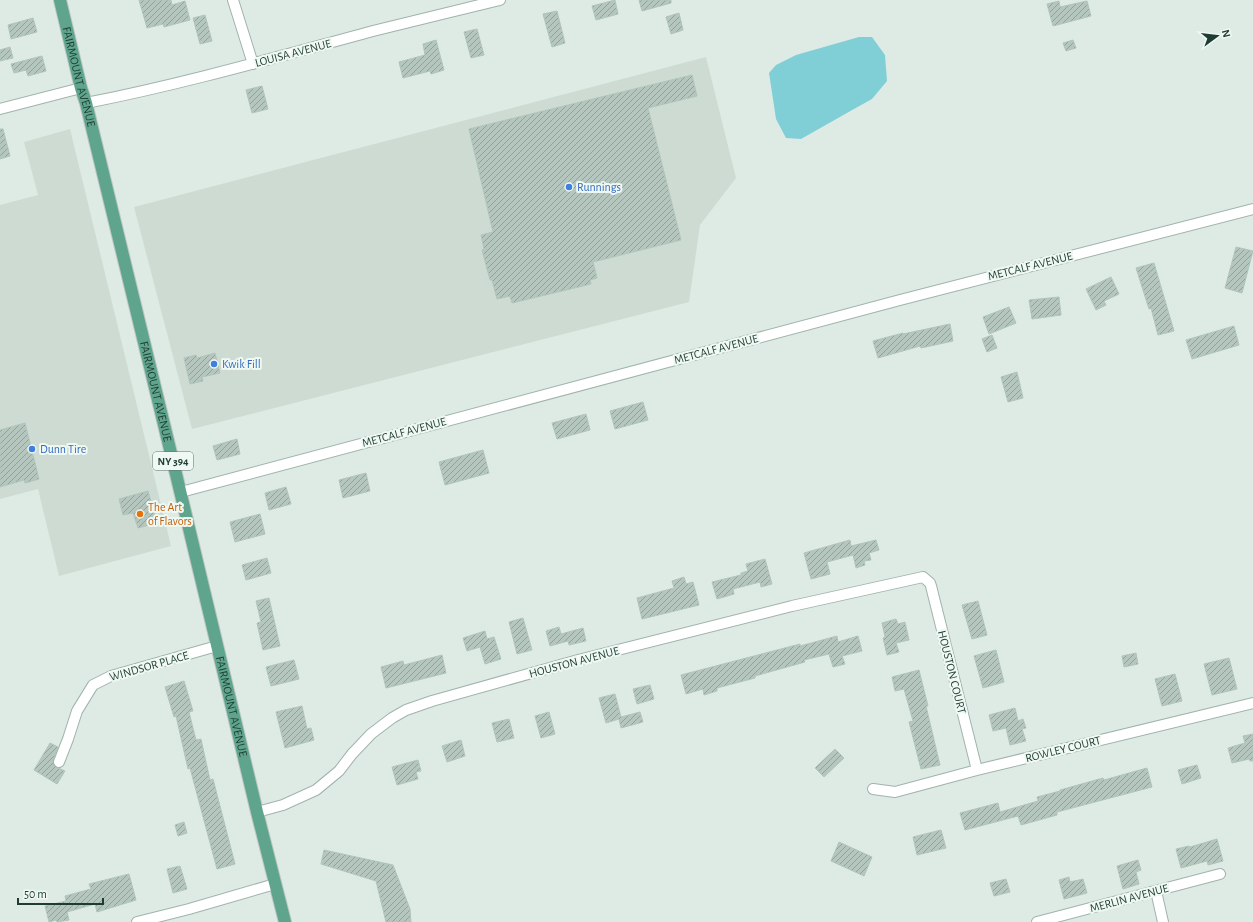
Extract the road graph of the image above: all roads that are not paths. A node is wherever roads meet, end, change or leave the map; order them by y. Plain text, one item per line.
1 (60, 0) edge
2 (233, 0) edge
3 (500, 0) edge
4 (253, 64) junction
5 (80, 88) junction
6 (86, 103) junction
7 (0, 109) edge
8 (1253, 209) edge
9 (181, 492) junction
10 (923, 577) joint
11 (218, 646) junction
12 (1253, 703) edge
13 (59, 762) dead end
14 (977, 770) junction
15 (872, 789) dead end
16 (257, 812) junction
17 (1220, 874) dead end
18 (275, 884) junction
19 (1156, 891) junction
20 (137, 922) edge
21 (285, 922) edge
22 (1037, 922) edge
23 (1163, 922) edge

1 - 5 main road, FAIRMOUNT AVENUE / NY 394
2 - 4 street
3 - 4 street, LOUISA AVENUE
4 - 6 street, LOUISA AVENUE
5 - 6 main road, FAIRMOUNT AVENUE / NY 394
5 - 7 street
6 - 9 main road, FAIRMOUNT AVENUE / NY 394
8 - 9 street, METCALF AVENUE
9 - 11 main road, FAIRMOUNT AVENUE / NY 394
10 - 14 street, HOUSTON COURT
10 - 16 street, HOUSTON AVENUE
11 - 13 street, WINDSOR PLACE
11 - 16 main road, FAIRMOUNT AVENUE / NY 394
12 - 14 street, ROWLEY COURT
14 - 15 street, ROWLEY COURT
16 - 18 main road, FAIRMOUNT AVENUE / NY 394
17 - 19 street, MERLIN AVENUE
18 - 20 street
18 - 21 main road, FAIRMOUNT AVENUE / NY 394
19 - 22 street, MERLIN AVENUE
19 - 23 street

